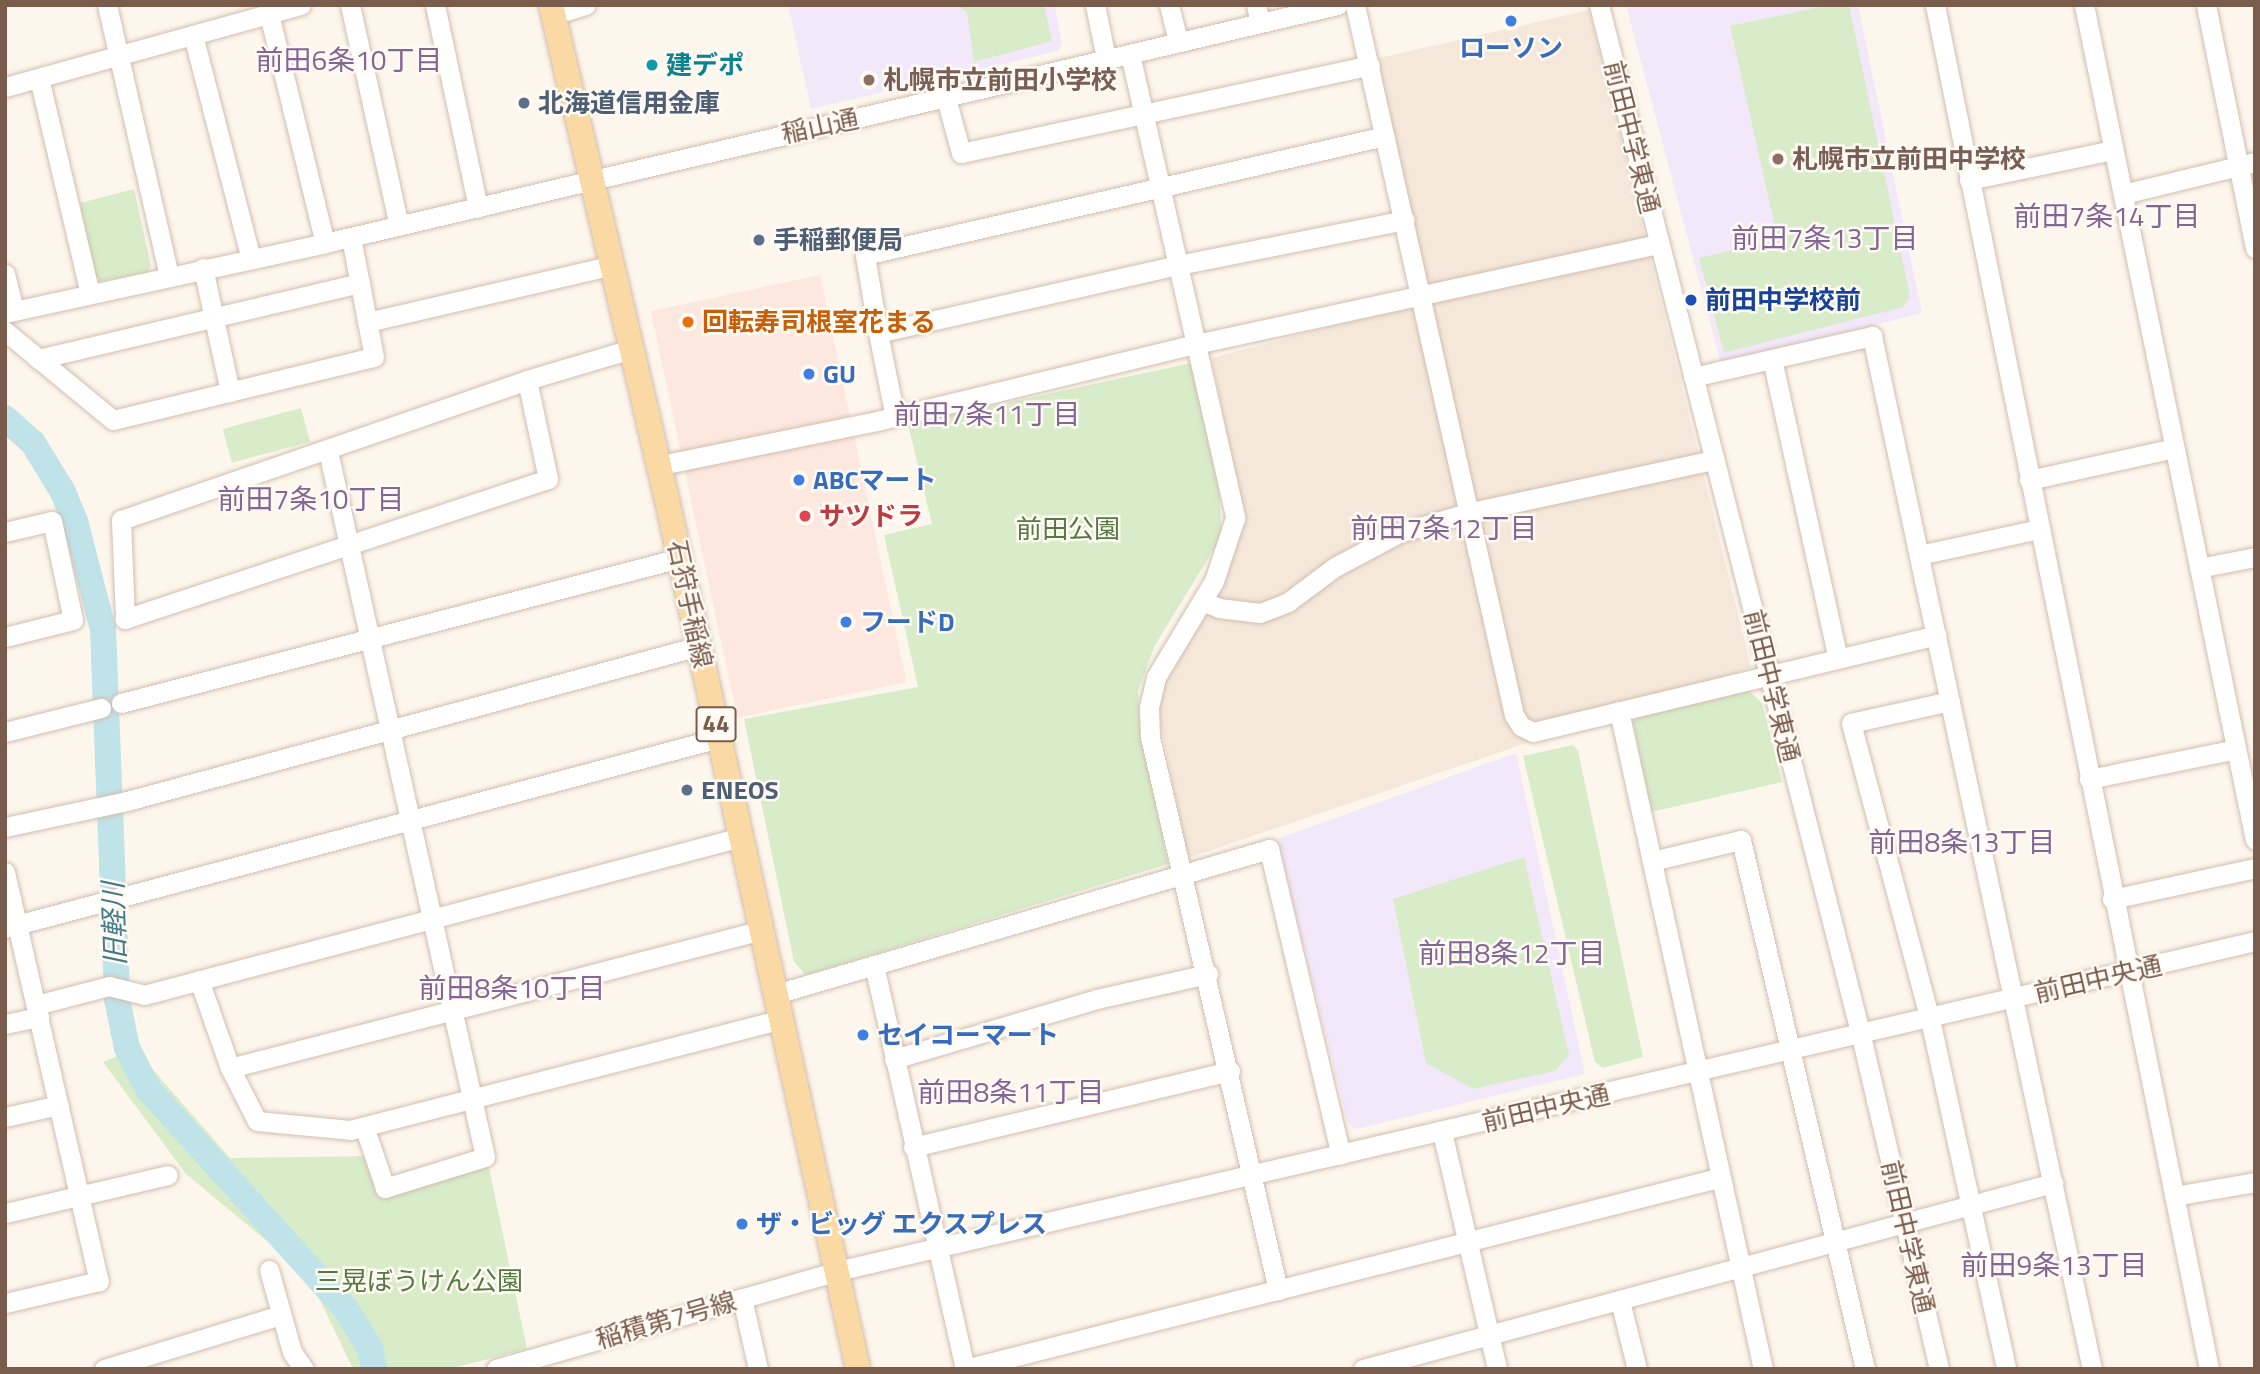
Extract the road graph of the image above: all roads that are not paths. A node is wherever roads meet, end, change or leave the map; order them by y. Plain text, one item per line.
1 (107, 5) edge
2 (301, 5) edge
3 (350, 5) edge
4 (435, 5) edge
5 (586, 5) edge
6 (1095, 5) edge
7 (1169, 5) edge
8 (1337, 5) edge
9 (1355, 5) edge
10 (1599, 5) edge
11 (1935, 5) edge
12 (2084, 5) edge
13 (2206, 5) edge
14 (552, 10) edge
15 (269, 14) junction
16 (1258, 14) edge
17 (193, 35) junction
18 (1178, 42) junction
19 (1130, 54) junction
20 (120, 55) junction
21 (1106, 58) junction
22 (1370, 65) junction
23 (39, 78) junction
24 (5, 87) edge
25 (946, 98) junction
26 (1144, 112) junction
27 (1385, 136) junction
28 (2113, 150) junction
29 (2246, 163) edge
30 (590, 178) junction
31 (1969, 180) junction
32 (1160, 189) junction
33 (2123, 194) junction
34 (478, 207) junction
35 (1405, 220) junction
36 (399, 226) junction
37 (351, 237) junction
38 (325, 243) junction
39 (1659, 244) junction
40 (2255, 248) edge
41 (250, 256) junction
42 (1178, 265) junction
43 (610, 266) junction
44 (203, 268) junction
45 (5, 274) edge
46 (169, 275) junction
47 (360, 283) junction
48 (90, 293) junction
49 (1422, 298) junction
50 (10, 312) edge
51 (214, 317) junction
52 (367, 322) junction
53 (5, 331) edge
54 (878, 333) junction
55 (1196, 344) junction
56 (628, 350) junction
57 (38, 359) junction
58 (1772, 359) junction
59 (1693, 377) junction
60 (527, 380) junction
61 (230, 392) junction
62 (895, 417) junction
63 (2175, 448) junction
64 (328, 451) junction
65 (1714, 460) junction
66 (656, 466) junction
67 (2029, 480) junction
68 (1471, 512) junction
69 (2039, 529) junction
70 (5, 531) edge
71 (349, 544) junction
72 (1919, 555) junction
73 (2255, 557) edge
74 (680, 558) junction
75 (2199, 568) junction
76 (1202, 601) junction
77 (1936, 635) junction
78 (5, 637) edge
79 (372, 637) junction
80 (699, 646) junction
81 (1838, 659) junction
82 (1769, 675) junction
83 (1950, 701) junction
84 (1619, 711) junction
85 (391, 730) junction
86 (5, 732) edge
87 (719, 738) junction
88 (2236, 749) junction
89 (2089, 779) junction
90 (412, 820) junction
91 (5, 827) edge
92 (741, 837) junction
93 (2255, 840) edge
94 (1652, 861) junction
95 (2255, 868) edge
96 (5, 872) edge
97 (1185, 875) junction
98 (2112, 899) junction
99 (434, 918) junction
100 (12, 926) edge
101 (762, 930) junction
102 (2255, 941) edge
103 (874, 965) junction
104 (1208, 974) junction
105 (2127, 974) junction
106 (199, 980) junction
107 (776, 994) junction
108 (2014, 998) junction
109 (455, 1009) junction
110 (37, 1011) junction
111 (781, 1019) junction
112 (1930, 1019) junction
113 (5, 1024) edge
114 (1861, 1036) junction
115 (1792, 1051) junction
116 (894, 1059) junction
117 (230, 1068) junction
118 (1230, 1071) junction
119 (1699, 1073) junction
120 (475, 1098) junction
121 (59, 1105) junction
122 (5, 1117) edge
123 (364, 1126) junction
124 (1442, 1132) junction
125 (914, 1147) junction
126 (1341, 1155) junction
127 (168, 1175) dead end
128 (1254, 1175) junction
129 (1718, 1178) junction
130 (2255, 1182) edge
131 (2053, 1183) junction
132 (80, 1195) junction
133 (2174, 1196) junction
134 (1970, 1205) junction
135 (5, 1213) edge
136 (1905, 1223) junction
137 (1466, 1242) junction
138 (1836, 1242) junction
139 (936, 1249) junction
140 (1740, 1269) junction
141 (269, 1270) dead end
142 (837, 1272) junction
143 (1278, 1290) junction
144 (742, 1298) junction
145 (1620, 1300) junction
146 (5, 1303) edge
147 (281, 1315) junction
148 (1489, 1335) junction
149 (542, 1362) edge
150 (104, 1369) edge
151 (304, 1369) edge
152 (496, 1369) edge
153 (758, 1369) edge
154 (858, 1369) edge
155 (1363, 1369) edge
156 (1497, 1369) edge
157 (1637, 1369) edge
158 (1763, 1369) edge
159 (1865, 1369) edge
160 (1939, 1369) edge
161 (2006, 1369) edge
162 (2092, 1369) edge
163 (2209, 1369) edge

1 - 20 street
2 - 15 street
3 - 36 street
4 - 34 street
5 - 14 street
6 - 21 street
7 - 18 street
8 - 16 street, 稲山通
9 - 22 street
10 - 39 street, 前田中学東通
11 - 31 street
12 - 28 street
13 - 29 street
14 - 30 main road, 石狩手稲線 / 44
15 - 17 street
15 - 38 street
16 - 18 street, 稲山通
17 - 20 street
17 - 41 street
18 - 19 street, 稲山通
19 - 21 street, 稲山通
19 - 26 street
20 - 23 street
20 - 46 street
21 - 25 street, 稲山通
22 - 26 street
22 - 27 street
23 - 24 street
23 - 48 street
25 - 26 street
25 - 30 street, 稲山通
26 - 32 street
27 - 32 street
27 - 35 street
28 - 31 street
28 - 33 street
29 - 33 street
29 - 40 street
30 - 34 street, 稲山通
30 - 43 main road, 石狩手稲線 / 44
31 - 67 street
32 - 42 street
32 - 54 street
33 - 63 street
34 - 36 street, 稲山通
35 - 42 street
35 - 49 street
36 - 37 street, 稲山通
37 - 38 street, 稲山通
37 - 47 street
38 - 41 street, 稲山通
39 - 49 street
39 - 59 street, 前田中学東通
41 - 44 street, 稲山通
42 - 54 street
42 - 55 street
43 - 52 street
43 - 56 main road, 石狩手稲線 / 44
44 - 46 street, 稲山通
44 - 51 street
45 - 50 street
46 - 48 street, 稲山通
47 - 51 street
47 - 52 street
48 - 50 street, 稲山通
49 - 55 street
49 - 68 street
51 - 57 street
51 - 61 street
52 - 61 street
53 - 57 street
54 - 62 street
55 - 62 street
55 - 76 street
56 - 60 street
56 - 66 main road, 石狩手稲線 / 44
57 - 61 street
58 - 59 street
58 - 72 street
58 - 81 street
59 - 65 street, 前田中学東通
60 - 64 street
60 - 71 street
62 - 66 street
63 - 67 street
63 - 75 street
64 - 71 street
64 - 71 street
65 - 68 street
65 - 82 street, 前田中学東通
66 - 74 main road, 石狩手稲線 / 44
67 - 69 street
68 - 76 street
68 - 84 street
69 - 72 street
69 - 89 street
70 - 78 street
71 - 79 street
72 - 77 street
73 - 75 street
74 - 79 street
74 - 80 main road, 石狩手稲線 / 44
75 - 88 street
76 - 97 street
77 - 81 street
77 - 83 street
79 - 85 street
79 - 86 street
80 - 85 street
80 - 87 main road, 石狩手稲線 / 44
81 - 82 street
82 - 84 street
82 - 114 street, 前田中学東通
83 - 108 street
83 - 112 street
84 - 94 street
85 - 90 street
85 - 91 street
87 - 90 street
87 - 92 main road, 石狩手稲線 / 44
88 - 89 street
88 - 93 street
89 - 98 street
90 - 99 street
90 - 100 street
92 - 99 street
92 - 101 main road, 石狩手稲線 / 44
94 - 115 street
94 - 119 street
95 - 98 street
96 - 100 street
97 - 103 street
97 - 104 street
97 - 126 street
98 - 105 street
99 - 106 street
99 - 109 street
100 - 110 street
101 - 107 main road, 石狩手稲線 / 44
101 - 109 street
102 - 105 street, 前田中央通
103 - 107 street
103 - 116 street
104 - 116 street
104 - 118 street
105 - 108 street, 前田中央通
105 - 133 street
106 - 110 street
106 - 117 street
107 - 111 main road, 石狩手稲線 / 44
108 - 112 street, 前田中央通
108 - 131 street
109 - 117 street
109 - 120 street
110 - 113 street
110 - 121 street
111 - 120 street
111 - 142 main road, 石狩手稲線 / 44
112 - 114 street, 前田中央通
112 - 134 street
114 - 115 street, 前田中央通
114 - 136 street, 前田中学東通
115 - 119 street, 前田中央通
115 - 138 street
116 - 125 street
117 - 123 street
118 - 125 street
118 - 128 street
119 - 124 street, 前田中央通
119 - 129 street
120 - 123 street
120 - 123 street
121 - 122 street
121 - 132 street
124 - 126 street, 前田中央通
124 - 137 street
125 - 139 street
126 - 128 street, 前田中央通
127 - 132 street
128 - 139 street, 前田中央通
128 - 143 street
129 - 137 street
129 - 140 street
130 - 133 street
131 - 134 street
131 - 162 street
132 - 135 street
132 - 146 street
133 - 163 street
134 - 136 street
134 - 161 street
136 - 138 street
136 - 160 street, 前田中学東通
137 - 143 street
137 - 148 street
138 - 140 street
138 - 159 street
139 - 142 street, 前田中央通
139 - 143 street
140 - 145 street
140 - 158 street
141 - 147 street
142 - 144 street, 稲積第7号線
142 - 154 main road, 石狩手稲線 / 44
144 - 149 street, 稲積第7号線
144 - 153 street
145 - 148 street
145 - 157 street
147 - 150 street
147 - 151 street
148 - 155 street
148 - 156 street
149 - 152 street, 稲積第7号線

